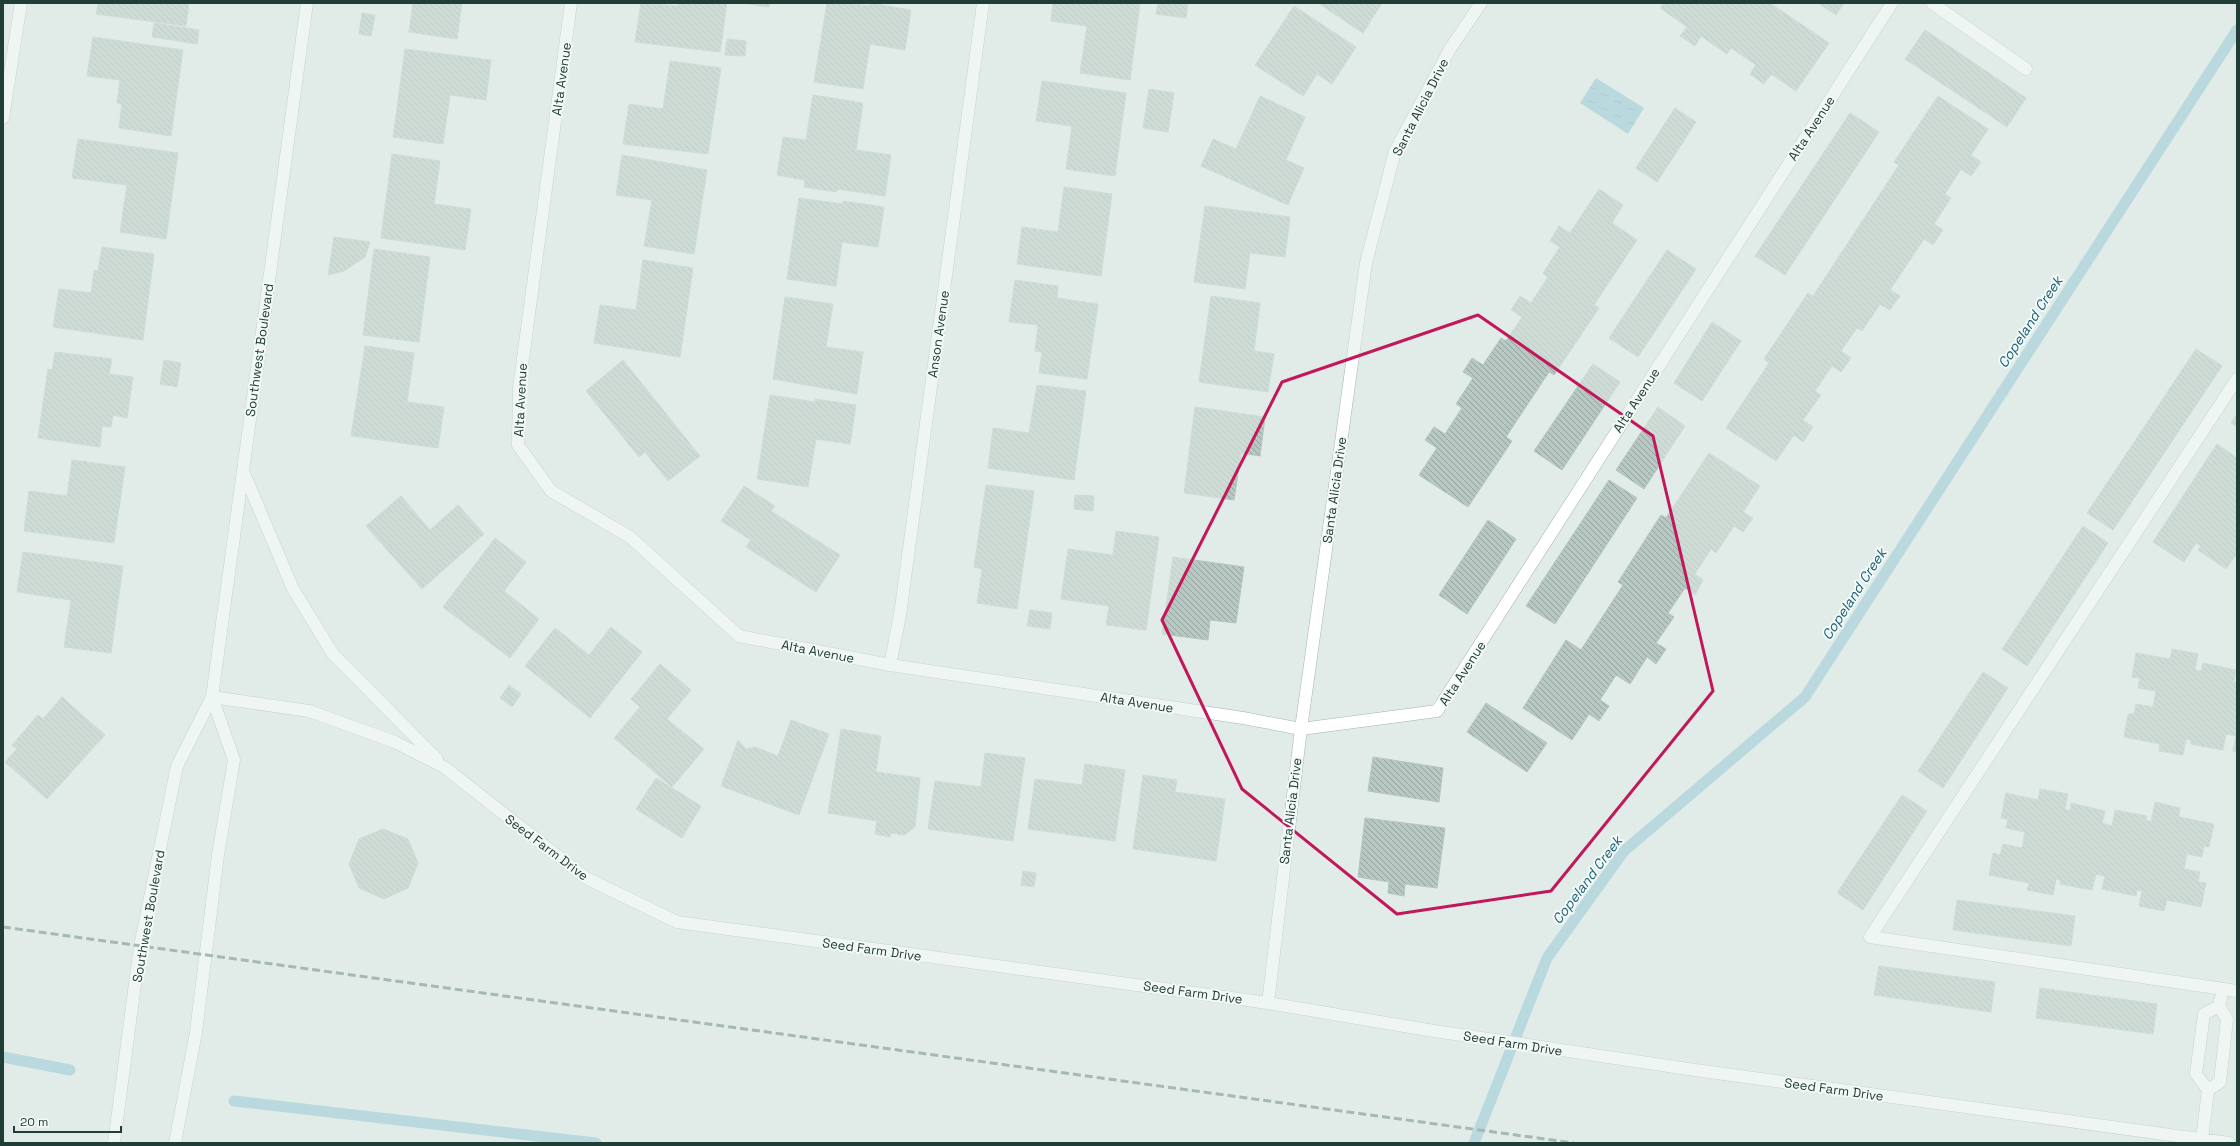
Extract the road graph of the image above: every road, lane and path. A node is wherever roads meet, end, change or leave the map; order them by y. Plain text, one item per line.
1 (21, 3) edge
2 (307, 3) edge
3 (571, 3) edge
4 (983, 3) edge
5 (1481, 3) edge
6 (1892, 3) edge
7 (1932, 3) edge
8 (2026, 69) dead end
9 (3, 118) edge
10 (2237, 379) edge
11 (243, 470) junction
12 (890, 665) junction
13 (212, 697) junction
14 (1301, 729) junction
15 (444, 767) junction
16 (2222, 989) junction
17 (2237, 991) edge
18 (1268, 1003) junction
19 (2219, 1006) junction
20 (2208, 1090) junction
21 (2202, 1140) junction
22 (114, 1143) edge
23 (174, 1143) edge
24 (2229, 1143) edge

1 - 9 street
2 - 11 street, Southwest Boulevard
3 - 12 street, Alta Avenue
4 - 12 street, Anson Avenue
5 - 14 street, Santa Alicia Drive
6 - 14 street, Alta Avenue
7 - 8 street
10 - 16 street
11 - 13 street, Southwest Boulevard
11 - 15 street
12 - 14 street, Alta Avenue
13 - 15 street, Seed Farm Drive
13 - 22 street, Southwest Boulevard
13 - 23 street, Southwest Boulevard
14 - 18 street, Santa Alicia Drive
15 - 18 street, Seed Farm Drive
16 - 17 street
16 - 19 street
18 - 21 street, Seed Farm Drive
19 - 20 street
19 - 20 street
20 - 21 street
21 - 24 street, Seed Farm Drive

